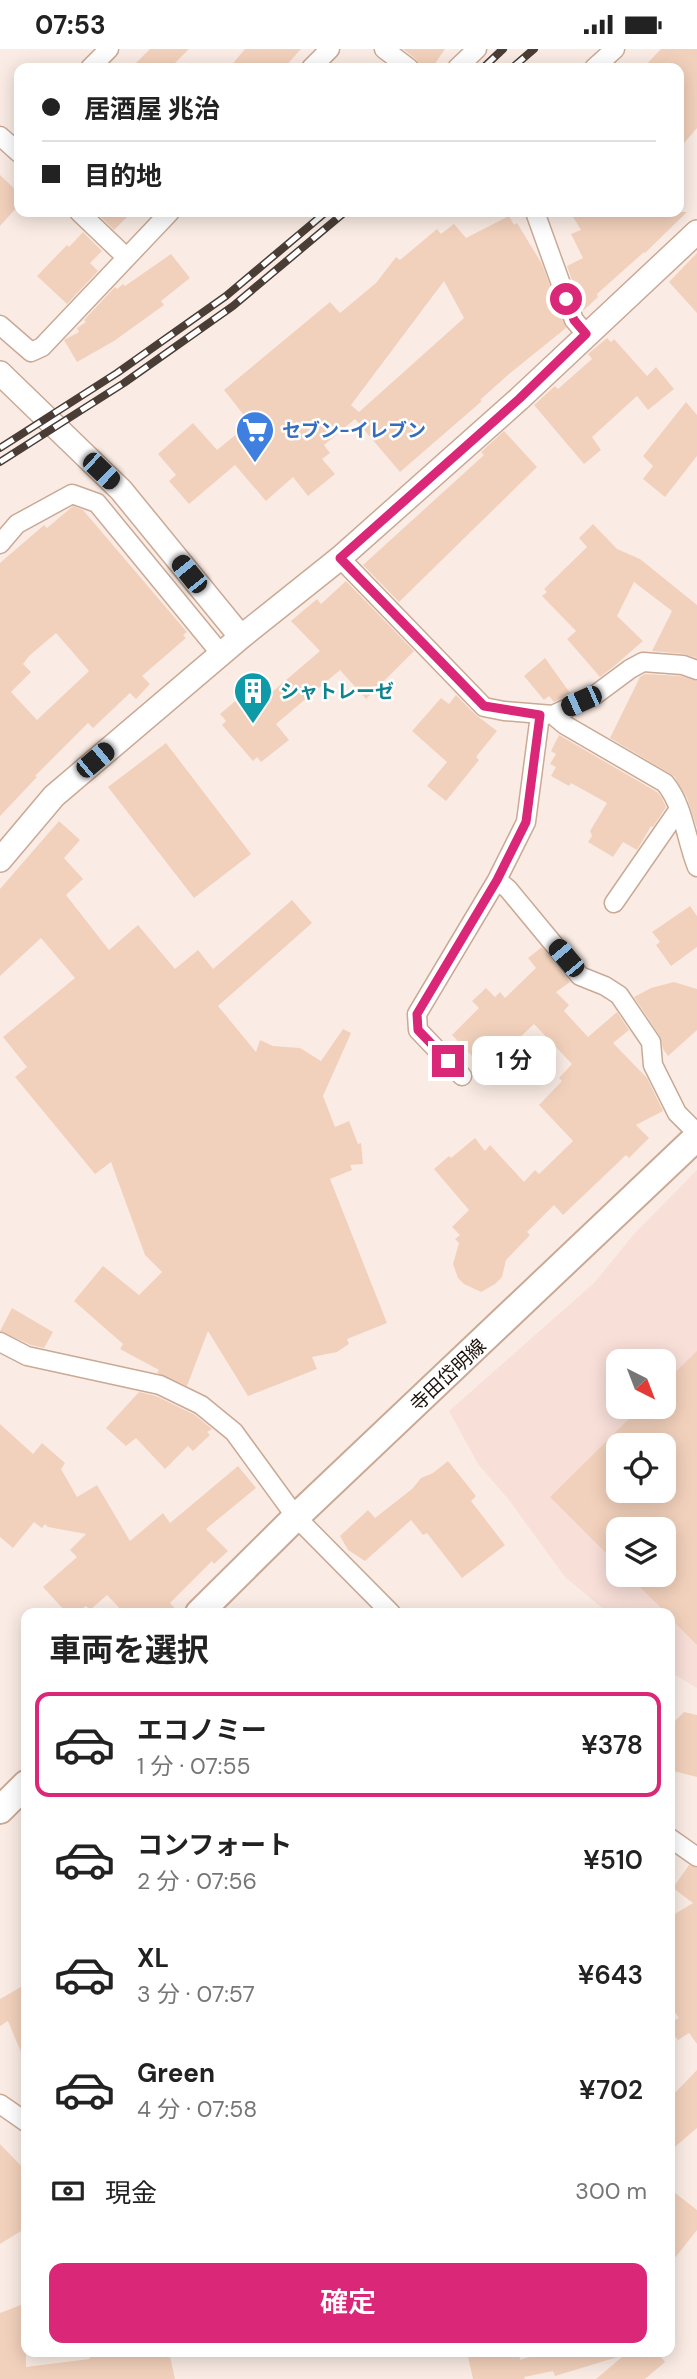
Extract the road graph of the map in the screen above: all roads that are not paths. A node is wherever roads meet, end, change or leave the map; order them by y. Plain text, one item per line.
1 (109, 49) edge
2 (330, 49) edge
3 (384, 49) edge
4 (477, 49) edge
5 (615, 49) edge
6 (95, 63) edge
7 (316, 63) edge
8 (402, 63) edge
9 (462, 63) edge
10 (600, 63) edge
11 (84, 217) edge
12 (165, 217) edge
13 (537, 217) edge
14 (697, 232) edge
15 (126, 257) junction
16 (0, 325) edge
17 (586, 334) junction
18 (0, 373) edge
19 (0, 544) edge
20 (340, 558) junction
21 (241, 637) junction
22 (221, 654) junction
23 (697, 670) edge
24 (546, 715) junction
25 (679, 809) junction
26 (0, 860) edge
27 (697, 867) edge
28 (497, 880) junction
29 (614, 903) dead end
30 (462, 1076) dead end
31 (697, 1135) edge
32 (0, 1342) edge
33 (296, 1517) junction
34 (204, 1608) edge
35 (386, 1608) edge
36 (21, 1789) edge
37 (0, 1810) edge
38 (675, 1842) edge
39 (697, 1857) edge
40 (0, 2104) edge
41 (21, 2119) edge

1 - 6 street
2 - 7 street
3 - 8 street
4 - 9 street
5 - 10 street
11 - 15 street
12 - 15 street
13 - 17 street
14 - 17 street
15 - 16 street
17 - 20 street
18 - 21 street
19 - 22 street
20 - 21 street
20 - 24 street
21 - 22 street
22 - 26 street
23 - 24 street
24 - 25 street
24 - 28 street
25 - 27 street
25 - 29 street
28 - 30 street
28 - 31 street
31 - 33 main road, 寺田岱明線
32 - 33 street
33 - 34 main road, 寺田岱明線
33 - 35 street
36 - 37 main road
38 - 39 street
40 - 41 street

